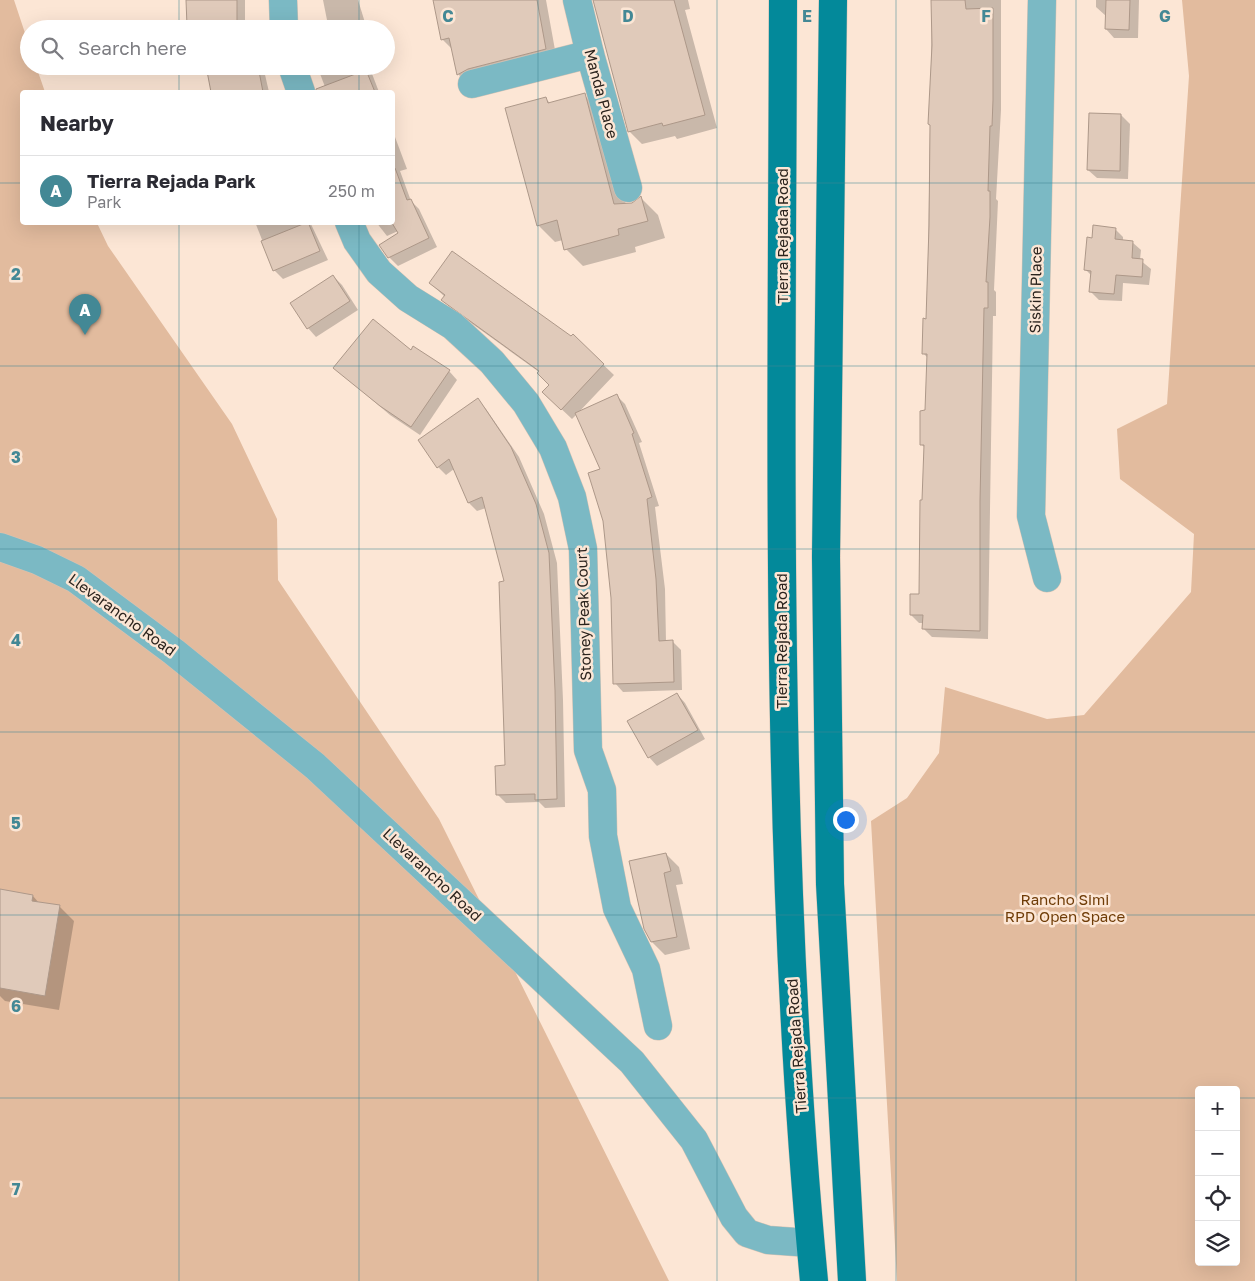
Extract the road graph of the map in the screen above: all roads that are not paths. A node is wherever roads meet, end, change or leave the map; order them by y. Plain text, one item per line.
1 (283, 0) edge
2 (577, 0) edge
3 (783, 0) edge
4 (833, 0) edge
5 (1042, 0) edge
6 (284, 20) edge
7 (590, 54) junction
8 (295, 75) edge
9 (472, 84) dead end
10 (300, 90) edge
11 (628, 188) dead end
12 (350, 225) edge
13 (0, 548) edge
14 (1047, 578) dead end
15 (658, 1026) dead end
16 (810, 1243) junction
17 (814, 1281) edge
18 (852, 1281) edge

1 - 6 street
2 - 7 street, Manda Place
3 - 16 main road, Tierra Rejada Road
4 - 18 main road
5 - 14 street, Siskin Place
7 - 9 street
7 - 11 street, Manda Place
8 - 10 street
12 - 15 street, Stoney Peak Court
13 - 16 street, Llevarancho Road
16 - 17 main road, Tierra Rejada Road

